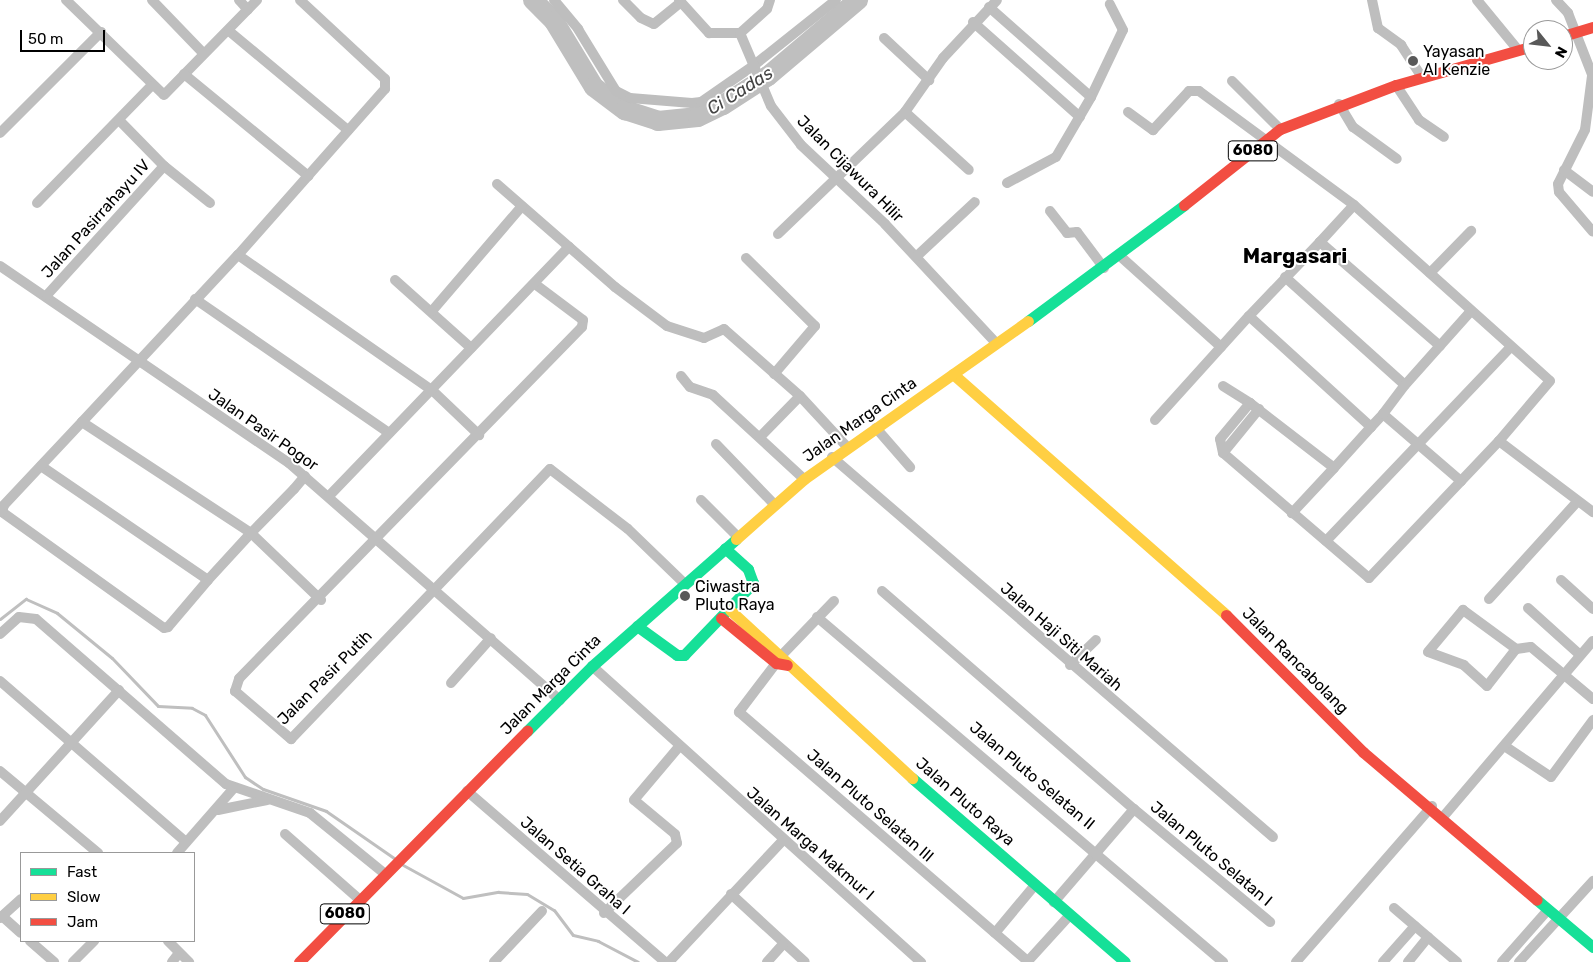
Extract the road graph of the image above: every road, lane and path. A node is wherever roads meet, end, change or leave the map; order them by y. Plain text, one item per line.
1 (66, 0) edge
2 (152, 0) edge
3 (238, 0) edge
4 (257, 0) edge
5 (300, 0) edge
6 (554, 0) edge
7 (623, 0) edge
8 (770, 0) edge
9 (836, 0) edge
10 (1372, 0) edge
11 (1477, 0) edge
12 (1556, 0) edge
13 (680, 1) edge
14 (993, 3) edge
15 (1110, 4) dead end
16 (248, 10) junction
17 (1563, 20) edge
18 (973, 22) junction
19 (1593, 27) edge
20 (228, 31) junction
21 (101, 32) junction
22 (740, 33) junction
23 (1573, 34) edge
24 (884, 38) dead end
25 (1573, 40) edge
26 (1523, 49) edge
27 (1518, 50) junction
28 (203, 53) junction
29 (754, 69) junction
30 (184, 74) junction
31 (1422, 77) junction
32 (1593, 77) edge
33 (929, 80) junction
34 (1232, 81) dead end
35 (1396, 85) junction
36 (151, 86) junction
37 (1091, 97) junction
38 (1339, 104) junction
39 (904, 112) junction
40 (1128, 112) dead end
41 (1080, 117) junction
42 (119, 120) junction
43 (348, 130) junction
44 (1280, 130) junction
45 (0, 133) edge
46 (1444, 137) dead end
47 (1268, 139) junction
48 (1397, 159) dead end
49 (164, 166) junction
50 (969, 170) dead end
51 (1564, 170) junction
52 (308, 176) junction
53 (836, 178) junction
54 (1007, 183) dead end
55 (497, 184) dead end
56 (1593, 192) edge
57 (975, 202) dead end
58 (38, 203) dead end
59 (210, 203) dead end
60 (1354, 205) junction
61 (522, 206) junction
62 (1050, 211) dead end
63 (1471, 231) dead end
64 (1593, 232) edge
65 (778, 234) dead end
66 (1320, 242) junction
67 (569, 247) junction
68 (238, 255) junction
69 (917, 256) junction
70 (1120, 256) junction
71 (746, 258) dead end
72 (0, 266) edge
73 (1104, 268) junction
74 (1430, 273) junction
75 (1285, 277) junction
76 (395, 280) dead end
77 (535, 284) junction
78 (47, 295) junction
79 (195, 299) junction
80 (432, 311) junction
81 (1470, 312) junction
82 (1249, 316) junction
83 (1005, 336) junction
84 (1440, 346) junction
85 (1221, 347) junction
86 (1511, 347) junction
87 (471, 348) junction
88 (136, 361) junction
89 (774, 374) junction
90 (681, 376) dead end
91 (945, 381) junction
92 (1405, 385) junction
93 (1223, 386) dead end
94 (433, 391) junction
95 (800, 396) junction
96 (1250, 403) junction
97 (1259, 409) junction
98 (1383, 414) junction
99 (1155, 420) dead end
100 (82, 422) junction
101 (1371, 427) junction
102 (876, 428) junction
103 (389, 433) junction
104 (479, 435) junction
105 (760, 437) junction
106 (1499, 441) junction
107 (716, 444) dead end
108 (1421, 445) junction
109 (847, 447) junction
110 (1223, 453) junction
111 (832, 457) junction
112 (41, 466) junction
113 (910, 467) dead end
114 (1334, 468) junction
115 (305, 476) junction
116 (804, 479) junction
117 (1461, 480) junction
118 (329, 496) junction
119 (701, 500) dead end
120 (1577, 502) junction
121 (773, 504) junction
122 (1593, 512) edge
123 (1292, 513) junction
124 (251, 533) junction
125 (738, 537) junction
126 (377, 539) junction
127 (1326, 541) junction
128 (725, 548) junction
129 (208, 580) junction
130 (1561, 580) dead end
131 (685, 584) junction
132 (434, 588) junction
133 (882, 591) dead end
134 (1489, 599) dead end
135 (321, 600) junction
136 (834, 601) dead end
137 (1528, 608) dead end
138 (1593, 609) edge
139 (730, 610) junction
140 (817, 617) junction
141 (721, 618) junction
142 (4, 620) edge
143 (637, 626) junction
144 (0, 634) edge
145 (491, 638) junction
146 (1096, 640) dead end
147 (1593, 641) edge
148 (1516, 648) junction
149 (1579, 654) junction
150 (782, 660) junction
151 (1070, 665) junction
152 (592, 666) junction
153 (1563, 673) junction
154 (0, 680) edge
155 (451, 682) dead end
156 (119, 690) junction
157 (1593, 699) edge
158 (560, 700) junction
159 (1593, 720) edge
160 (70, 742) junction
161 (1506, 747) junction
162 (678, 748) junction
163 (0, 771) edge
164 (234, 788) junction
165 (467, 790) junction
166 (27, 795) junction
167 (267, 800) junction
168 (1134, 809) junction
169 (218, 810) junction
170 (1426, 812) junction
171 (1443, 817) junction
172 (0, 821) edge
173 (284, 834) dead end
174 (1273, 837) dead end
175 (783, 840) junction
176 (186, 842) junction
177 (1097, 851) junction
178 (97, 852) edge
179 (178, 852) edge
180 (388, 871) junction
181 (1593, 881) edge
182 (1035, 885) junction
183 (731, 894) junction
184 (359, 899) junction
185 (20, 900) edge
186 (1054, 902) junction
187 (1394, 908) dead end
188 (542, 911) dead end
189 (1546, 911) junction
190 (604, 913) junction
191 (1070, 916) junction
192 (1, 917) edge
193 (1557, 918) junction
194 (1270, 922) dead end
195 (1415, 926) junction
196 (20, 932) edge
197 (995, 933) junction
198 (1428, 937) junction
199 (31, 942) edge
200 (93, 942) edge
201 (169, 942) edge
202 (783, 944) junction
203 (1593, 947) edge
204 (179, 952) junction
205 (54, 962) edge
206 (73, 962) edge
207 (172, 962) edge
208 (189, 962) edge
209 (299, 962) edge
210 (494, 962) edge
211 (667, 962) edge
212 (767, 962) edge
213 (804, 962) edge
214 (920, 962) edge
215 (1029, 962) edge
216 (1125, 962) edge
217 (1223, 962) edge
218 (1296, 962) edge
219 (1383, 962) edge
220 (1408, 962) edge
221 (1457, 962) edge
222 (1502, 962) edge
223 (1519, 962) edge

1 - 21 street
2 - 28 street
3 - 16 street
4 - 16 street
5 - 43 street
6 - 29 street
7 - 13 street
8 - 22 street
9 - 29 street
10 - 31 street
11 - 27 street
12 - 17 street
13 - 22 street
14 - 18 street
14 - 37 street
15 - 37 street
16 - 20 street
18 - 33 street
18 - 41 street
19 - 23 street
20 - 28 street
20 - 43 street
21 - 36 street
21 - 45 street
22 - 29 street, Jalan Cijawura Hilir
24 - 33 street
25 - 32 street
26 - 27 street, Jalan Marga Cinta / 6080
27 - 31 street, Jalan Marga Cinta / 6080
28 - 30 street
29 - 53 street, Jalan Cijawura Hilir
30 - 36 street
30 - 52 street
31 - 35 street, Jalan Marga Cinta / 6080
32 - 51 street
33 - 39 street
34 - 44 street
35 - 38 street, Jalan Marga Cinta / 6080
35 - 46 street
36 - 42 street
37 - 41 street
38 - 44 street, Jalan Marga Cinta / 6080
38 - 48 street
39 - 50 street
39 - 53 street
40 - 47 street
41 - 54 street
42 - 49 street, Jalan Pasirrahayu IV
42 - 58 street
43 - 52 street
44 - 47 street, Jalan Marga Cinta / 6080
47 - 60 street
47 - 70 street, Jalan Marga Cinta / 6080
49 - 59 street
49 - 78 street, Jalan Pasirrahayu IV
51 - 56 street
51 - 64 street
52 - 68 street
53 - 65 street
53 - 69 street, Jalan Cijawura Hilir
55 - 61 street
57 - 69 street
60 - 66 street
60 - 74 street
61 - 67 street
61 - 80 street
62 - 73 street
63 - 74 street
66 - 75 street
66 - 84 street
67 - 77 street
67 - 89 street
68 - 79 street
68 - 94 street
69 - 83 street, Jalan Cijawura Hilir
70 - 73 street, Jalan Marga Cinta / 6080
70 - 85 street
71 - 89 street
72 - 78 street, Jalan Pasir Pogor
73 - 83 street, Jalan Marga Cinta / 6080
74 - 81 street
75 - 82 street
75 - 92 street
76 - 80 street
77 - 87 street
77 - 104 street
78 - 88 street, Jalan Pasir Pogor
79 - 88 street
79 - 103 street
80 - 87 street
81 - 84 street
81 - 86 street
82 - 85 street
82 - 101 street
83 - 91 street, Jalan Marga Cinta / 6080
84 - 92 street
85 - 99 street
86 - 106 street
86 - 108 street
87 - 94 street
88 - 100 street
88 - 115 street, Jalan Pasir Pogor
89 - 95 street
90 - 105 street
91 - 102 street, Jalan Marga Cinta / 6080
91 - 170 street, Jalan Rancabolang
92 - 98 street
93 - 96 street
94 - 103 street
94 - 104 street
95 - 105 street
95 - 109 street
96 - 97 street
96 - 110 street
97 - 110 street
97 - 114 street
98 - 101 street
98 - 108 street
100 - 112 street
100 - 124 street
101 - 114 street
102 - 109 street, Jalan Marga Cinta / 6080
102 - 113 street
103 - 118 street
104 - 126 street
105 - 116 street
106 - 117 street
106 - 120 street
107 - 121 street
108 - 117 street
108 - 127 street
109 - 111 street, Jalan Marga Cinta / 6080
110 - 123 street
111 - 116 street, Jalan Marga Cinta / 6080
111 - 151 street, Jalan Haji Siti Mariah
112 - 129 street
112 - 129 street
114 - 123 street
115 - 118 street, Jalan Pasir Pogor
115 - 124 street
116 - 121 street, Jalan Marga Cinta / 6080
117 - 127 street
118 - 126 street, Jalan Pasir Pogor
119 - 125 street
120 - 122 street
120 - 134 street
121 - 125 street, Jalan Marga Cinta / 6080
123 - 127 street
124 - 129 street
124 - 135 street
125 - 128 street, Jalan Marga Cinta / 6080
126 - 132 street, Jalan Pasir Pogor
126 - 135 street
128 - 131 street, Jalan Marga Cinta / 6080
128 - 139 street
130 - 138 street
131 - 132 street
131 - 143 street, Jalan Marga Cinta / 6080
132 - 135 street, Jalan Pasir Putih
132 - 145 street, Jalan Pasir Pogor
133 - 168 street, Jalan Pluto Selatan I
136 - 140 street
137 - 149 street
139 - 141 street
139 - 150 street, Jalan Pluto Raya
140 - 150 street
140 - 177 street, Jalan Pluto Selatan II
141 - 143 street
141 - 150 street, Jalan Pluto Raya
142 - 144 street
142 - 156 street
143 - 152 street, Jalan Marga Cinta / 6080
145 - 155 street
145 - 158 street, Jalan Pasir Pogor
146 - 151 street
147 - 149 street
148 - 148 street
148 - 153 street
149 - 153 street
150 - 182 street, Jalan Pluto Raya
150 - 197 street, Jalan Pluto Selatan III
151 - 174 street, Jalan Haji Siti Mariah
152 - 158 street, Jalan Marga Cinta / 6080
152 - 162 street, Jalan Marga Makmur I
153 - 157 street
153 - 161 street
154 - 160 street
156 - 160 street
156 - 164 street
158 - 165 street, Jalan Marga Cinta / 6080
159 - 161 street
160 - 166 street
160 - 176 street
161 - 171 street
162 - 175 street, Jalan Marga Makmur I
162 - 190 street
163 - 166 street
164 - 167 street
164 - 169 street
165 - 180 street, Jalan Marga Cinta / 6080
165 - 190 street, Jalan Setia Graha I
166 - 172 street
166 - 178 street
167 - 169 street
167 - 180 street
168 - 177 street
168 - 194 street, Jalan Pluto Selatan I
169 - 176 street
170 - 171 street, Jalan Rancabolang
170 - 218 street
171 - 189 street, Jalan Rancabolang
173 - 184 street
175 - 183 street
175 - 214 street, Jalan Marga Makmur I
176 - 179 street
177 - 186 street
177 - 217 street, Jalan Pluto Selatan II
180 - 184 street, Jalan Marga Cinta / 6080
181 - 193 street
182 - 186 street, Jalan Pluto Raya
182 - 197 street
183 - 202 street
183 - 211 street
184 - 209 street, Jalan Marga Cinta / 6080
185 - 192 street
186 - 191 street, Jalan Pluto Raya
187 - 195 street
188 - 210 street
189 - 193 street, Jalan Rancabolang
189 - 222 street
190 - 211 street, Jalan Setia Graha I
191 - 215 street
191 - 216 street, Jalan Pluto Raya
192 - 196 street
193 - 203 street, Jalan Rancabolang
193 - 223 street
195 - 198 street
195 - 219 street
197 - 215 street, Jalan Pluto Selatan III
198 - 220 street
198 - 221 street
199 - 205 street
200 - 206 street
201 - 204 street
202 - 212 street
202 - 213 street
204 - 207 street
204 - 208 street

